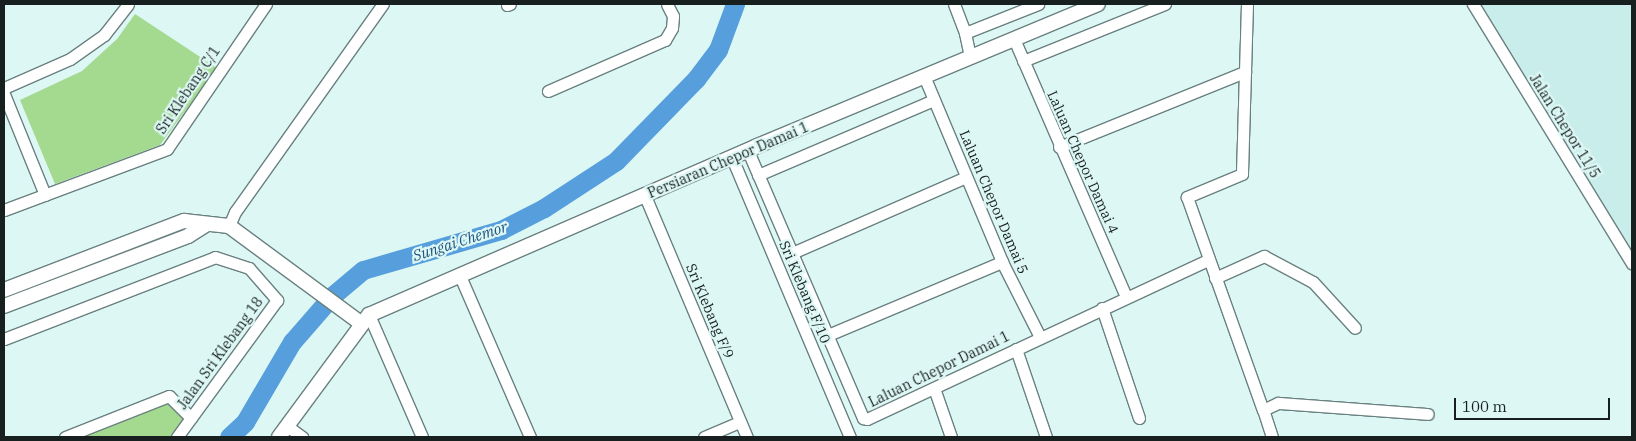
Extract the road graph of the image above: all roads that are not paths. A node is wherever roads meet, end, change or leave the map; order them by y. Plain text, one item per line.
1 (128, 4) edge
2 (266, 4) edge
3 (383, 4) edge
4 (667, 4) edge
5 (954, 4) edge
6 (1038, 4) edge
7 (1098, 4) edge
8 (1165, 4) edge
9 (1247, 4) edge
10 (1473, 4) edge
11 (965, 33) junction
12 (1014, 39) junction
13 (970, 57) junction
14 (1023, 61) junction
15 (1244, 72) junction
16 (924, 76) junction
17 (4, 88) edge
18 (548, 91) dead end
19 (4, 94) edge
20 (934, 100) junction
21 (1059, 147) junction
22 (748, 151) junction
23 (732, 158) junction
24 (758, 175) junction
25 (966, 177) junction
26 (45, 195) junction
27 (645, 196) junction
28 (4, 210) edge
29 (207, 224) junction
30 (230, 226) junction
31 (792, 253) junction
32 (1208, 260) junction
33 (1002, 262) junction
34 (1632, 263) edge
35 (460, 276) junction
36 (1215, 278) junction
37 (4, 290) edge
38 (1126, 297) junction
39 (4, 306) edge
40 (1102, 308) junction
41 (365, 319) junction
42 (1355, 328) dead end
43 (828, 335) junction
44 (1040, 337) junction
45 (4, 339) edge
46 (1016, 349) junction
47 (934, 388) junction
48 (1263, 410) junction
49 (1428, 414) dead end
50 (191, 418) junction
51 (1139, 418) dead end
52 (740, 422) junction
53 (287, 426) junction
54 (65, 437) edge
55 (177, 437) edge
56 (279, 437) edge
57 (302, 437) edge
58 (422, 437) edge
59 (530, 437) edge
60 (704, 437) edge
61 (747, 437) edge
62 (850, 437) edge
63 (951, 437) edge
64 (1046, 437) edge
65 (1272, 437) edge

1 - 17 street
2 - 26 street, Sri Klebang C/1
3 - 30 street
4 - 18 street
5 - 11 street
6 - 11 street
7 - 12 street, Persiaran Chepor Damai 1
8 - 14 street
9 - 15 street
10 - 34 street, Jalan Chepor 11/5
11 - 13 street
12 - 13 street, Persiaran Chepor Damai 1
12 - 14 street, Laluan Chepor Damai 4
13 - 16 street, Persiaran Chepor Damai 1
14 - 21 street, Laluan Chepor Damai 4
15 - 21 street
15 - 32 street
16 - 20 street, Laluan Chepor Damai 5
16 - 22 street, Persiaran Chepor Damai 1
19 - 26 street
20 - 24 street
20 - 25 street, Laluan Chepor Damai 5
21 - 38 street, Laluan Chepor Damai 4
22 - 23 street, Persiaran Chepor Damai 1
22 - 24 street, Laluan Chepor Damai 1
23 - 27 street, Persiaran Chepor Damai 1
23 - 62 street, Sri Klebang F/10
24 - 31 street, Laluan Chepor Damai 1
25 - 31 street
25 - 33 street, Laluan Chepor Damai 5
26 - 28 street, Sri Klebang C/1
27 - 35 street, Persiaran Chepor Damai 1
27 - 52 street, Sri Klebang F/9
29 - 30 street
29 - 37 street
29 - 39 street
30 - 41 street
31 - 43 street, Laluan Chepor Damai 1
32 - 36 street
32 - 38 street, Laluan Chepor Damai 1
33 - 43 street
33 - 44 street, Laluan Chepor Damai 5
35 - 41 street, Persiaran Chepor Damai 1
35 - 59 street
36 - 42 street
36 - 48 street
38 - 40 street, Laluan Chepor Damai 1
40 - 44 street, Laluan Chepor Damai 1
40 - 51 street
41 - 53 street
41 - 58 street
43 - 47 street, Laluan Chepor Damai 1
44 - 46 street, Laluan Chepor Damai 1
45 - 50 street, Jalan Sri Klebang 18
46 - 47 street, Laluan Chepor Damai 1
46 - 64 street
47 - 63 street
48 - 49 street
48 - 65 street
50 - 54 street
50 - 55 street, Jalan Sri Klebang 18
52 - 60 street
52 - 61 street, Sri Klebang F/9
53 - 56 street
53 - 57 street

